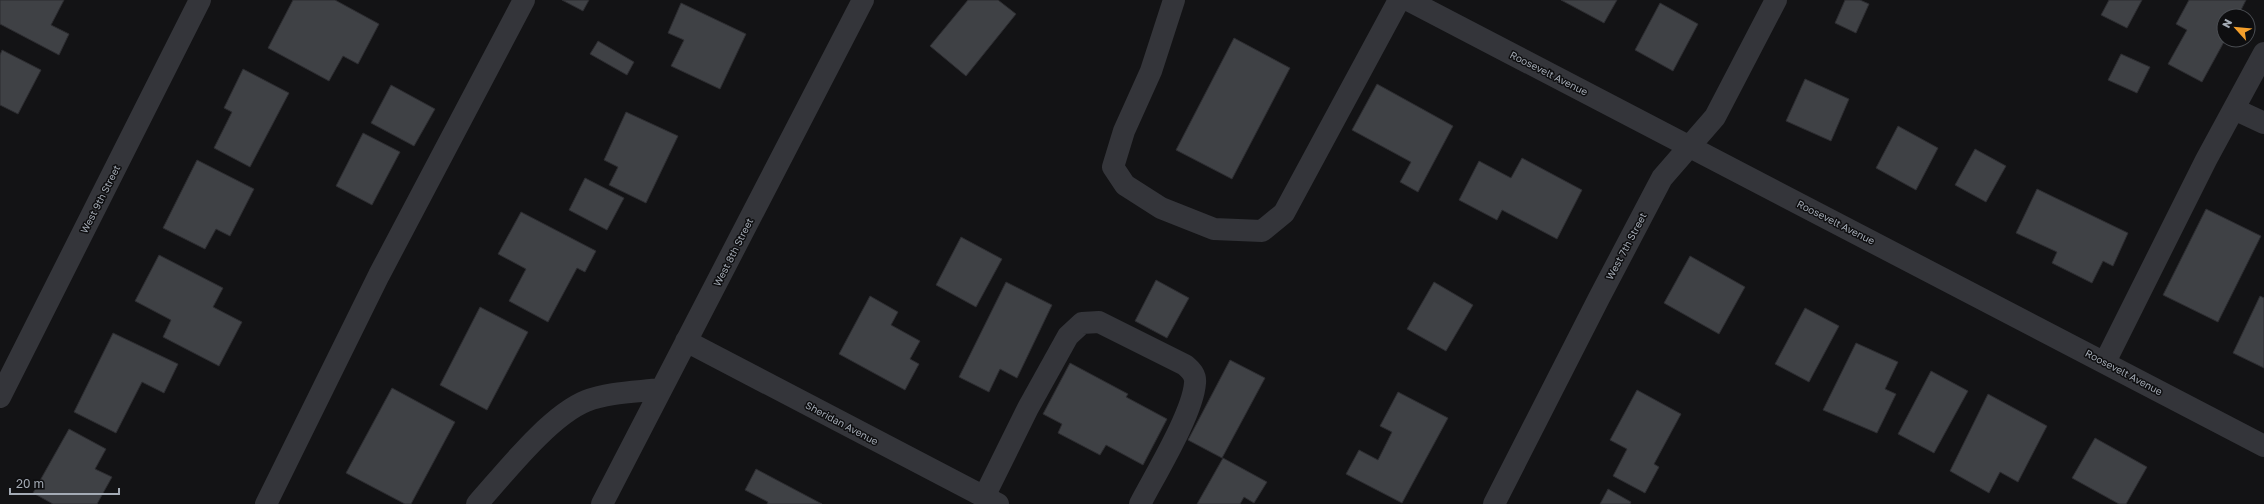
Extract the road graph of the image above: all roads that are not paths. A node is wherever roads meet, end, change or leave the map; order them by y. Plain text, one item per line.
1 (200, 0) edge
2 (524, 0) edge
3 (863, 0) edge
4 (1174, 0) edge
5 (1399, 0) edge
6 (1408, 0) edge
7 (1776, 0) edge
8 (2264, 54) edge
9 (2234, 109) junction
10 (2264, 123) edge
11 (1691, 147) junction
12 (686, 341) junction
13 (2105, 362) junction
14 (661, 389) junction
15 (0, 397) edge
16 (2264, 446) edge
17 (991, 500) edge
18 (266, 504) edge
19 (477, 504) edge
20 (602, 504) edge
21 (1140, 504) edge
22 (1494, 504) edge

1 - 15 street, West 9th Street
2 - 18 street
3 - 12 street, West 8th Street
4 - 5 street
6 - 11 street, Roosevelt Avenue
7 - 11 street, West 7th Street
8 - 9 street
9 - 10 street
9 - 13 street
11 - 13 street, Roosevelt Avenue
11 - 22 street, West 7th Street
12 - 14 street, West 8th Street
12 - 17 street, Sheridan Avenue
13 - 16 street, Roosevelt Avenue
14 - 19 street
14 - 20 street, West 8th Street
17 - 21 street

